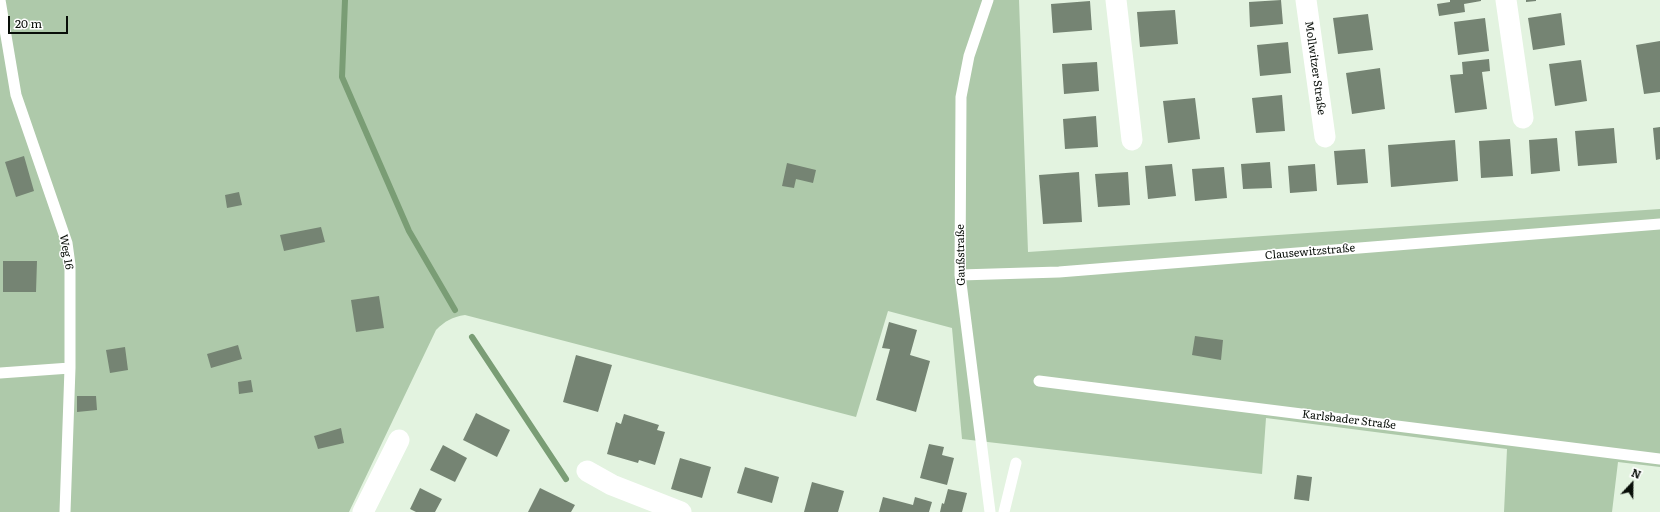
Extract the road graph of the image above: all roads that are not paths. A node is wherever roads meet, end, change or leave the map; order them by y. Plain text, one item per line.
1 (0, 0) edge
2 (988, 0) edge
3 (1116, 0) edge
4 (1306, 0) edge
5 (1506, 0) edge
6 (1523, 118) dead end
7 (1325, 136) dead end
8 (1132, 140) dead end
9 (1660, 224) edge
10 (960, 275) junction
11 (70, 368) junction
12 (0, 373) edge
13 (1039, 381) dead end
14 (399, 440) dead end
15 (1660, 458) edge
16 (1016, 463) dead end
17 (587, 471) dead end
18 (65, 512) edge
19 (363, 512) edge
20 (678, 512) edge
21 (990, 512) edge
22 (1004, 512) edge

1 - 11 lane, Weg 16
2 - 10 lane, Gaußstraße
3 - 8 street
4 - 7 street, Mollwitzer Straße
5 - 6 street
9 - 10 lane, Clausewitzstraße
10 - 21 lane, Gaußstraße
11 - 12 lane
11 - 18 lane, Weg 16
13 - 15 lane, Karlsbader Straße
14 - 19 street
16 - 22 lane
17 - 20 street

